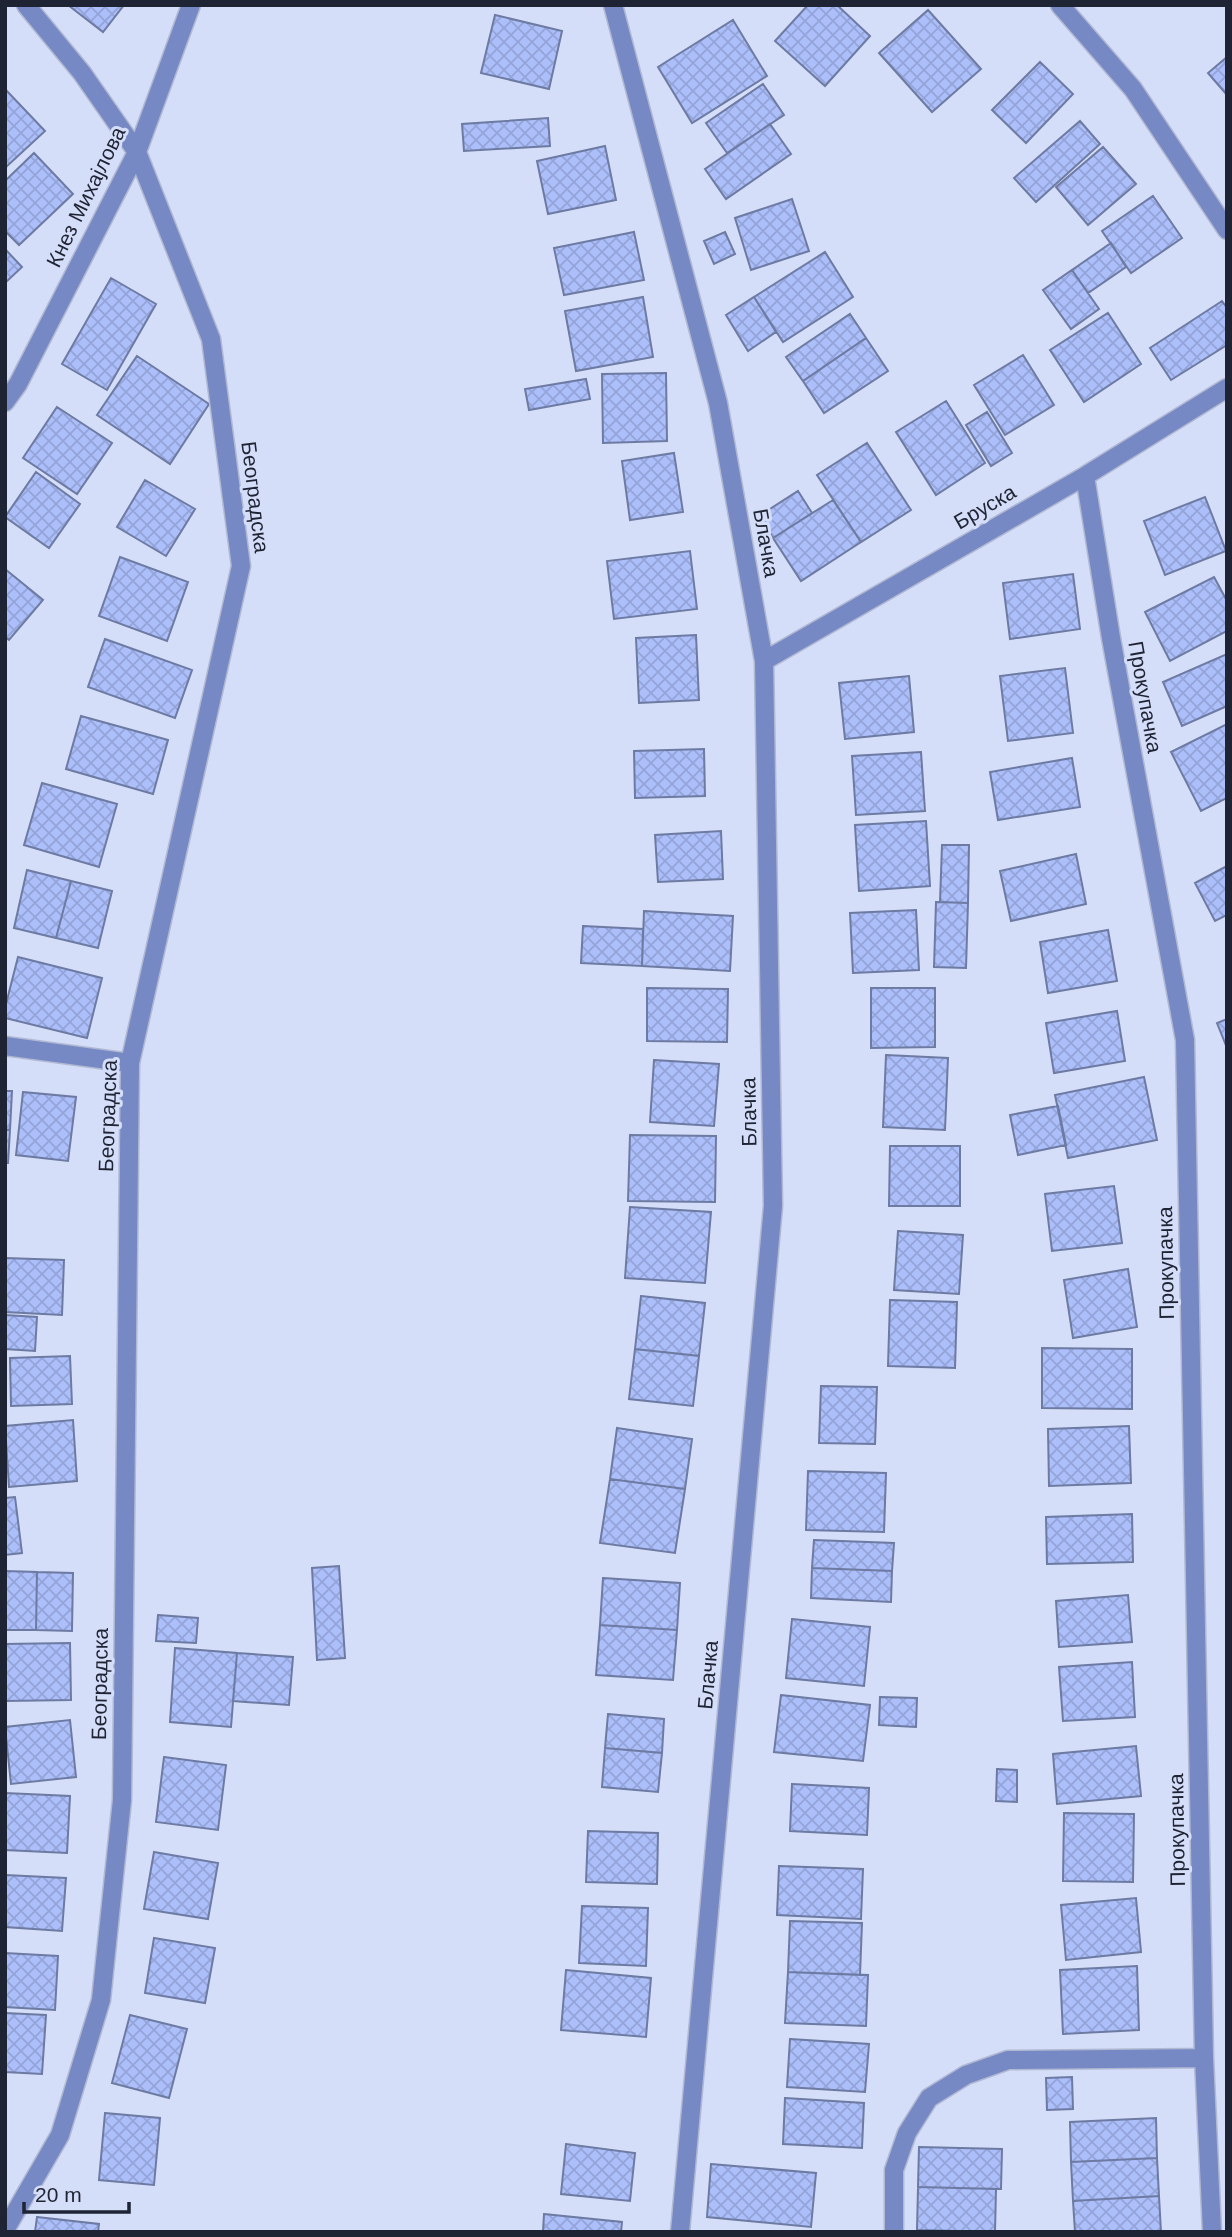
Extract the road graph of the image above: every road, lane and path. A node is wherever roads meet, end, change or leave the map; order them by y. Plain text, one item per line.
1 (26, 5) edge
2 (191, 5) edge
3 (613, 5) edge
4 (1060, 5) edge
5 (137, 152) junction
6 (1227, 230) edge
7 (1227, 388) edge
8 (5, 402) edge
9 (1085, 476) junction
10 (764, 661) junction
11 (5, 1046) edge
12 (130, 1063) junction
13 (1204, 2059) junction
14 (5, 2230) edge
15 (680, 2232) edge
16 (894, 2232) edge
17 (1212, 2232) edge

1 - 5 street, Београдска
2 - 5 street, Кнез Михајлова
3 - 10 street, Блачка
4 - 6 street
5 - 8 street, Кнез Михајлова
5 - 12 street, Београдска
7 - 9 street, Бруска
9 - 10 street, Бруска
9 - 13 street, Прокупачка
10 - 15 street, Блачка
11 - 12 street
12 - 14 street, Београдска
13 - 16 street
13 - 17 street, Прокупачка

